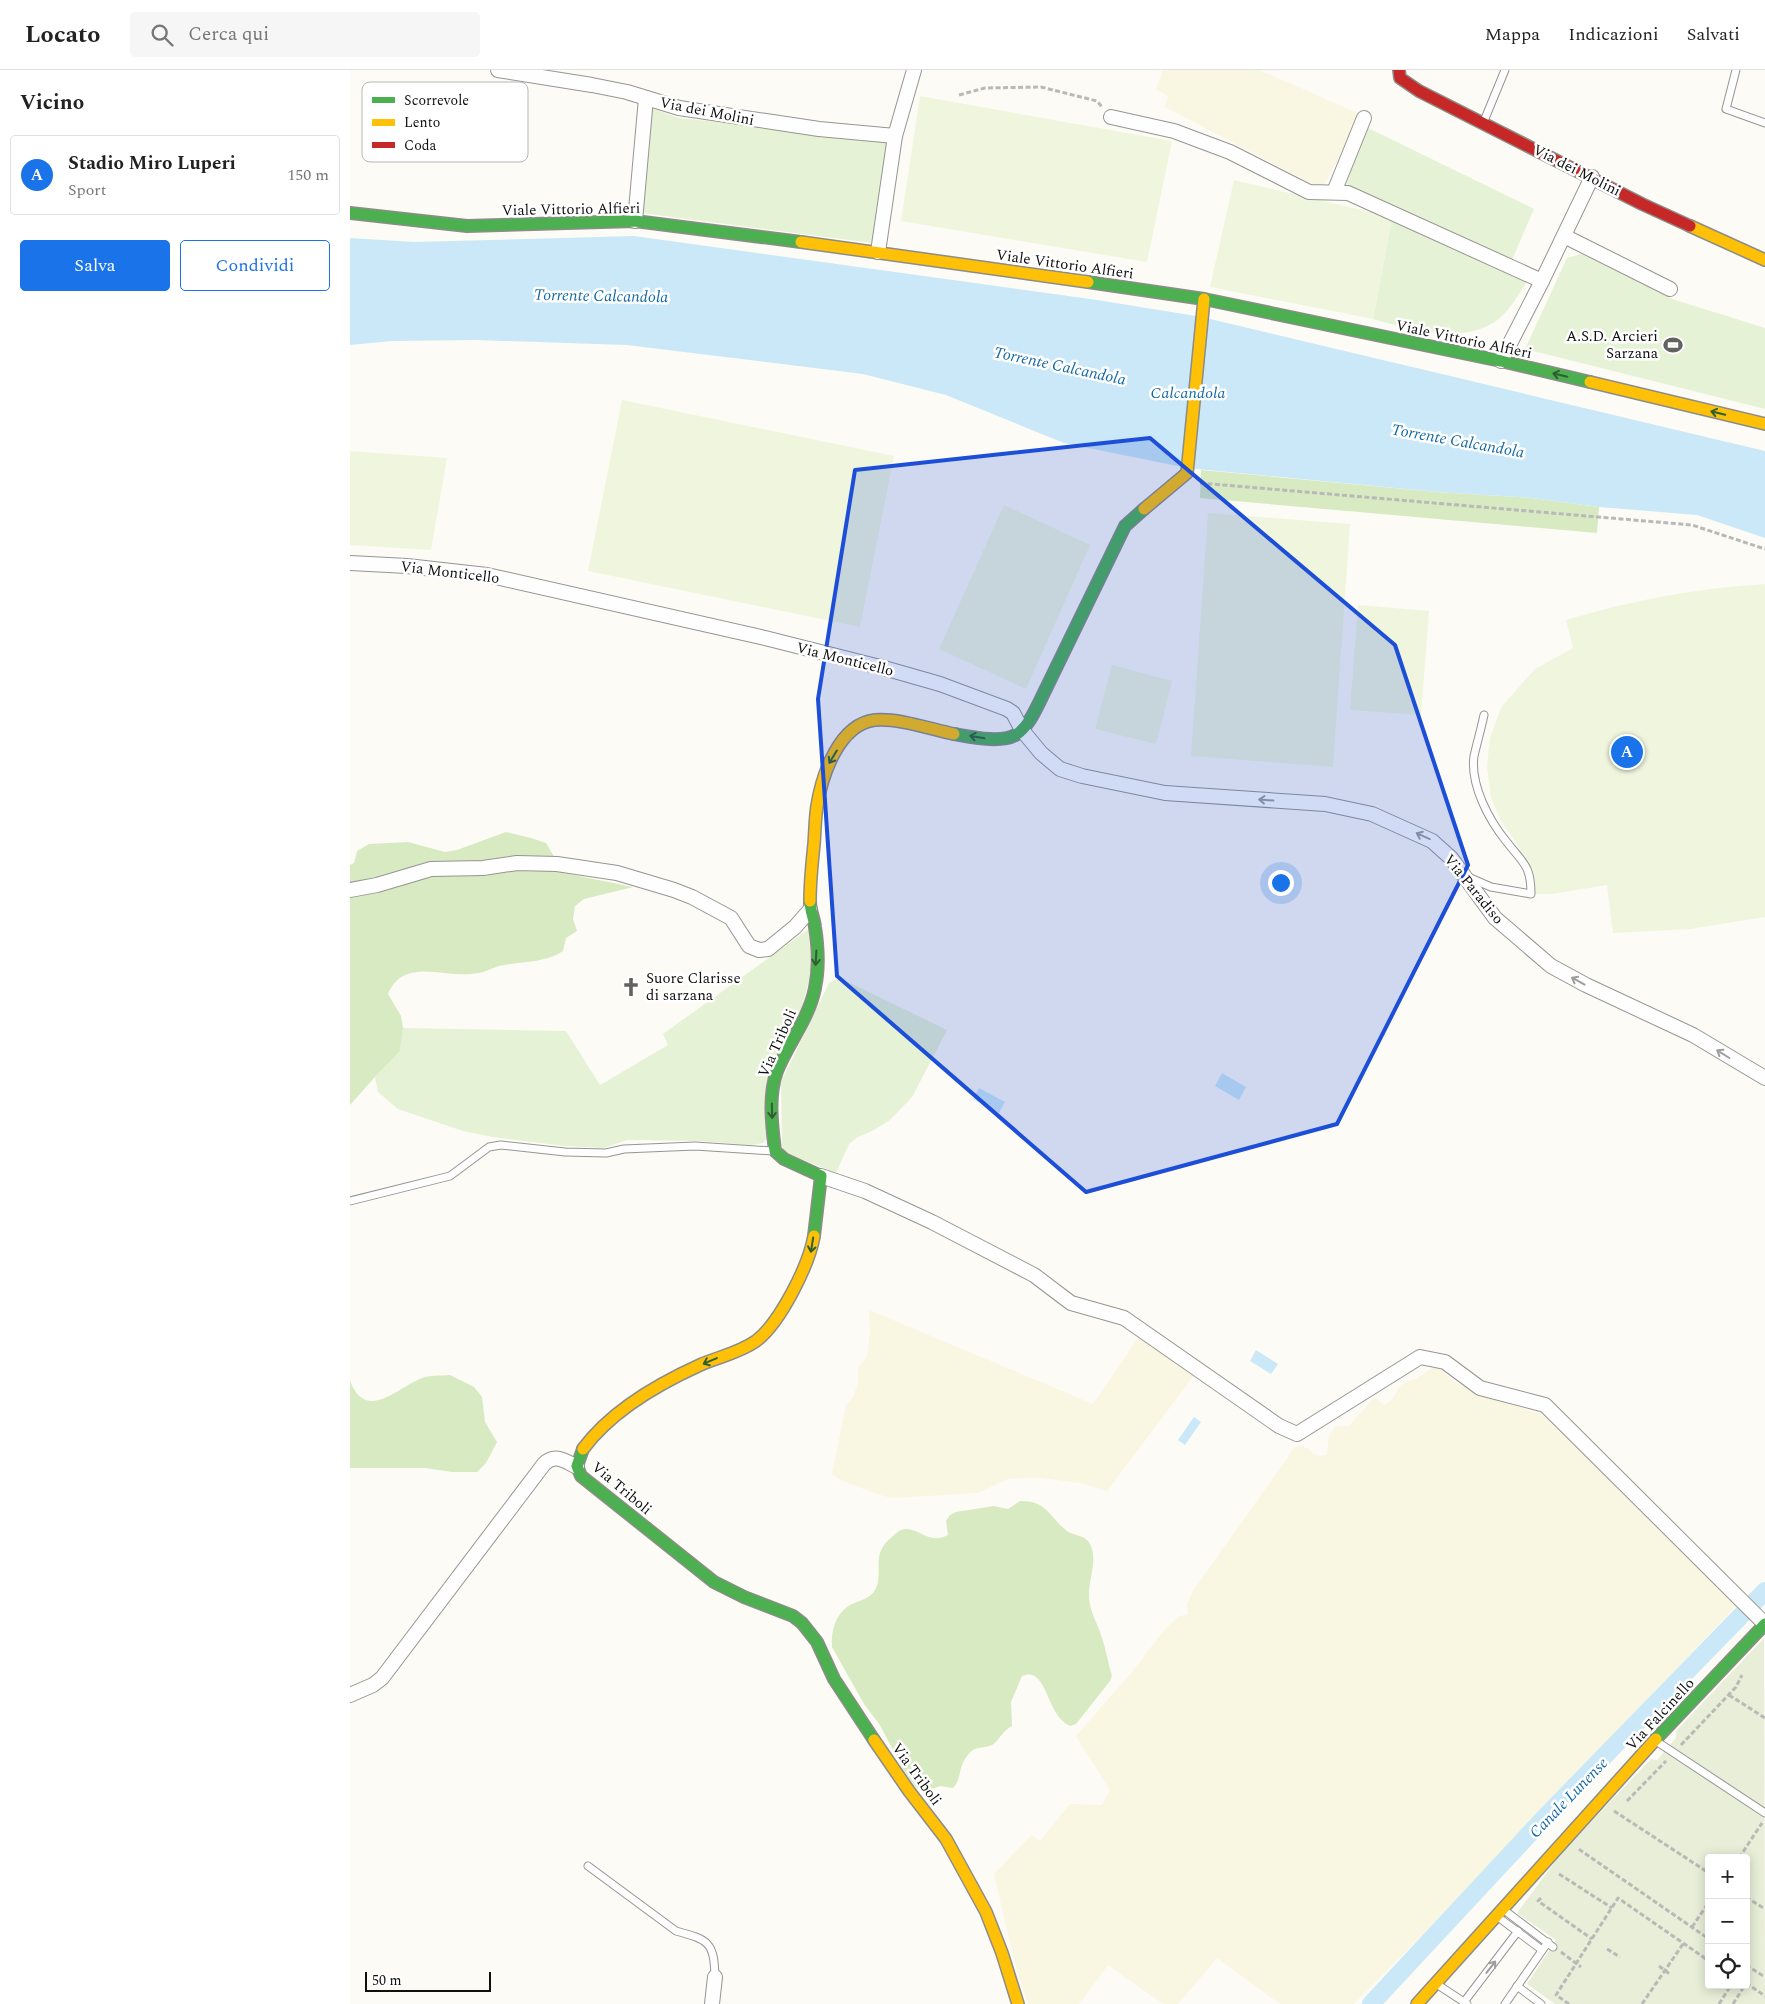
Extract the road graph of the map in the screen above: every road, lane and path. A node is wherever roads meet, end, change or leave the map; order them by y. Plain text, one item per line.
1 (498, 70) edge
2 (914, 70) edge
3 (1398, 70) edge
4 (1505, 70) edge
5 (1736, 70) edge
6 (522, 72) edge
7 (959, 95) dead end
8 (646, 98) junction
9 (1111, 117) joint
10 (1364, 118) dead end
11 (1765, 123) edge
12 (1483, 124) junction
13 (895, 136) junction
14 (1592, 177) junction
15 (1334, 192) junction
16 (350, 213) edge
17 (635, 221) junction
18 (1564, 236) junction
19 (878, 252) junction
20 (1765, 260) edge
21 (1542, 281) junction
22 (1670, 288) dead end
23 (1204, 299) junction
24 (1501, 361) junction
25 (1765, 424) edge
26 (1187, 473) junction
27 (1765, 549) edge
28 (350, 563) edge
29 (1484, 715) dead end
30 (1022, 730) junction
31 (1463, 875) junction
32 (350, 890) edge
33 (810, 910) junction
34 (1765, 1078) edge
35 (775, 1150) junction
36 (821, 1176) junction
37 (350, 1201) edge
38 (577, 1467) junction
39 (1762, 1621) edge
40 (1744, 1672) dead end
41 (350, 1695) edge
42 (1729, 1695) junction
43 (1765, 1718) edge
44 (1655, 1740) junction
45 (1673, 1753) junction
46 (1616, 1813) junction
47 (1765, 1813) edge
48 (1610, 1819) dead end
49 (1765, 1819) edge
50 (1586, 1844) dead end
51 (1742, 1854) edge
52 (588, 1866) dead end
53 (1705, 1870) edge
54 (1553, 1880) dead end
55 (1543, 1894) dead end
56 (1749, 1899) edge
57 (1612, 1908) junction
58 (1705, 1908) edge
59 (1765, 1909) edge
60 (1501, 1914) junction
61 (1601, 1926) junction
62 (1692, 1927) junction
63 (1607, 1930) dead end
64 (1518, 1931) junction
65 (1705, 1936) edge
66 (1592, 1938) junction
67 (1683, 1944) junction
68 (1550, 1945) junction
69 (1607, 1949) dead end
70 (1542, 1950) junction
71 (1620, 1957) dead end
72 (1705, 1959) edge
73 (1576, 1963) junction
74 (1659, 1966) dead end
75 (1581, 1967) dead end
76 (1750, 1968) edge
77 (1665, 1971) junction
78 (1671, 1975) dead end
79 (715, 1977) joint
80 (1765, 1978) edge
81 (1436, 1984) junction
82 (1517, 1986) junction
83 (1750, 1987) edge
84 (1728, 1989) edge
85 (1742, 1989) edge
86 (1765, 1996) edge
87 (1465, 2003) edge
88 (712, 2004) edge
89 (1018, 2004) edge
90 (1418, 2004) edge
91 (1505, 2004) edge
92 (1542, 2004) edge
93 (1569, 2004) edge
94 (1642, 2004) edge
95 (1719, 2004) edge
96 (1733, 2004) edge

1 - 6 street, Via dei Molini
2 - 13 street
3 - 12 street, Via dei Molini
4 - 12 lane
5 - 11 lane
6 - 8 street, Via dei Molini
7 - 9 path
8 - 13 street, Via dei Molini
8 - 17 street
9 - 15 street
10 - 15 street
12 - 14 street, Via dei Molini
13 - 19 street
14 - 18 street
14 - 20 street, Via dei Molini
15 - 21 street
16 - 17 street, Viale Vittorio Alfieri
17 - 19 street, Viale Vittorio Alfieri
18 - 21 street
18 - 22 street
19 - 23 street, Viale Vittorio Alfieri
21 - 24 street
23 - 24 street, Viale Vittorio Alfieri
23 - 26 street
25 -> 24 street, Viale Vittorio Alfieri
26 - 27 path
26 - 30 street
28 - 30 street, Via Monticello
29 - 31 lane
31 -> 30 street, Via Paradiso
30 -> 33 street, Via Triboli
34 -> 31 street, Via Paradiso
32 - 33 street
33 -> 35 street, Via Triboli
35 - 36 street
35 - 37 lane
36 -> 38 street, Via Triboli
36 - 39 street
38 - 41 street
38 - 89 street, Via Triboli
39 - 44 street, Via Falcinello
40 - 42 path
42 - 43 path
42 - 45 path
44 - 45 lane
44 - 60 street, Via Falcinello
45 - 46 path
45 - 47 lane
46 - 48 path
46 - 53 path
49 - 51 path
50 - 62 path
52 - 79 lane
54 - 57 path
55 - 66 path
56 - 59 path
57 - 61 path
57 - 67 path
58 - 62 path
60 - 64 lane
60 - 68 lane
60 - 81 street, Via Falcinello
61 - 63 path
61 - 66 path
62 - 65 path
64 - 70 lane
87 -> 64 lane
66 - 73 path
67 - 72 path
67 - 77 path
68 - 70 lane
68 - 73 path
69 - 71 path
70 - 82 lane
73 - 75 path
73 - 93 path
74 - 77 path
76 - 80 path
77 - 78 path
77 - 94 path
79 - 88 street
81 - 87 lane
81 - 90 street, Via Falcinello
82 - 91 lane
82 - 92 lane
83 - 86 path
84 - 95 path
85 - 96 path

